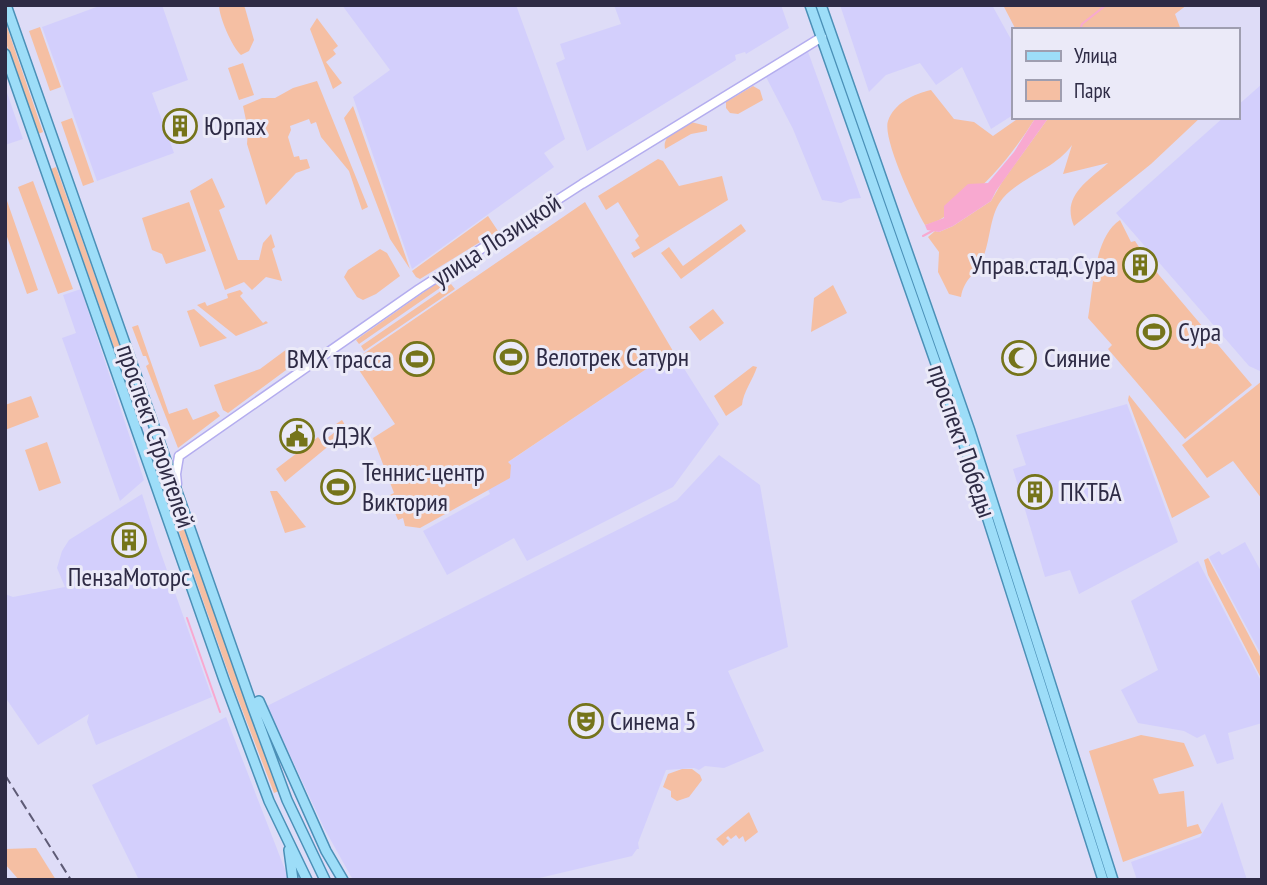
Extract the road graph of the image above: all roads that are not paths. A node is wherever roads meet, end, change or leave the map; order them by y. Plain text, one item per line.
1 (6, 5) edge
2 (810, 5) edge
3 (821, 5) edge
4 (822, 37) junction
5 (5, 54) edge
6 (51, 136) junction
7 (36, 141) junction
8 (61, 163) junction
9 (45, 168) junction
10 (892, 222) junction
11 (908, 269) junction
12 (160, 447) junction
13 (146, 454) junction
14 (179, 456) junction
15 (171, 477) junction
16 (154, 478) junction
17 (181, 508) junction
18 (256, 703) junction
19 (288, 841) junction
20 (305, 876) edge
21 (293, 880) edge
22 (325, 880) edge
23 (343, 880) edge
24 (1103, 880) edge
25 (1113, 880) edge

1 - 6 main road, проспект Строителей
2 - 4 main road, проспект Победы
3 - 10 main road, проспект Победы
4 - 10 main road, проспект Победы
4 - 14 main road, улица Лозицкой
5 - 7 main road, проспект Строителей
6 - 7 main road
6 - 8 main road, проспект Строителей
7 - 9 main road, проспект Строителей
8 - 9 main road
8 - 12 main road, проспект Строителей
9 - 13 main road, проспект Строителей
10 - 11 main road, проспект Победы
11 - 24 main road, проспект Победы
11 - 25 main road, проспект Победы
12 - 13 main road
12 - 14 main road
12 - 15 main road, проспект Строителей
13 - 16 main road, проспект Строителей
14 - 17 main road
15 - 16 main road
15 - 17 main road, проспект Строителей
16 - 19 main road, проспект Строителей
17 - 18 main road, проспект Строителей
18 - 22 main road, проспект Строителей
18 - 23 main road
19 - 20 main road, проспект Строителей
19 - 21 main road

